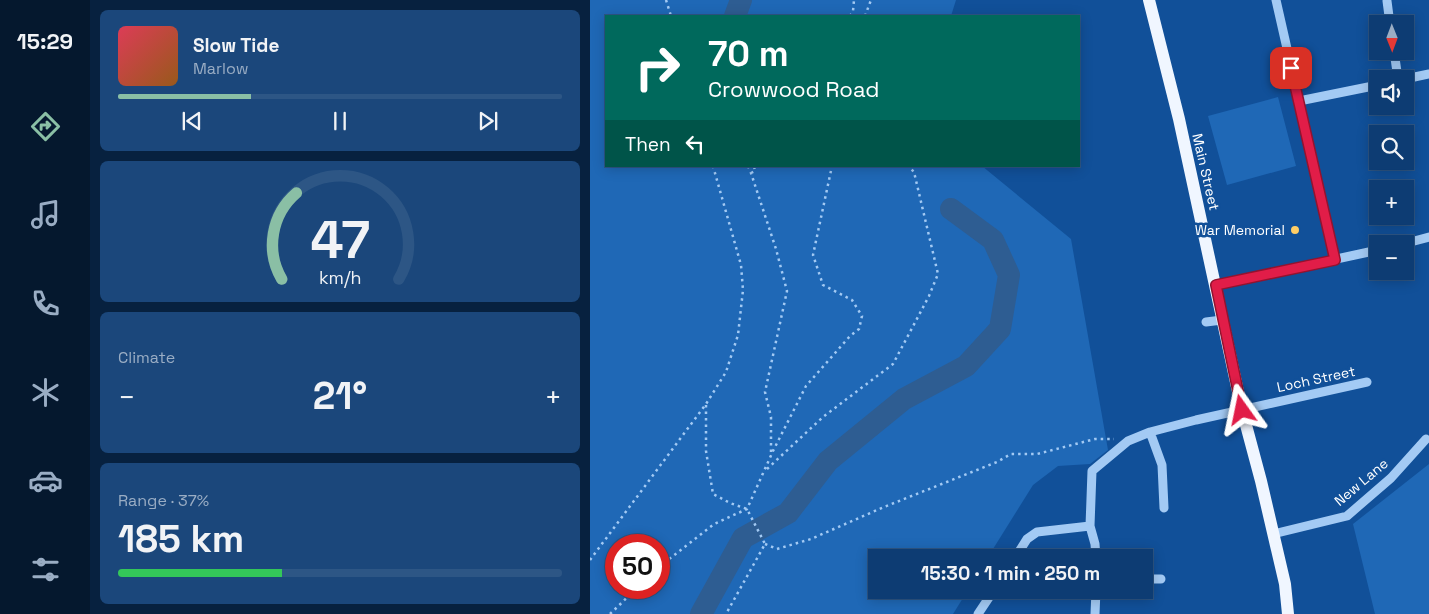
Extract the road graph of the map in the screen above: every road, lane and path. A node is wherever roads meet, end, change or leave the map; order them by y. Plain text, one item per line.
1 (666, 0) edge
2 (854, 0) edge
3 (871, 0) edge
4 (1149, 0) edge
5 (1276, 0) edge
6 (1387, 0) edge
7 (671, 15) edge
8 (851, 15) edge
9 (865, 15) edge
10 (1389, 15) edge
11 (1429, 74) edge
12 (1414, 77) edge
13 (1369, 87) edge
14 (1299, 101) junction
15 (713, 167) edge
16 (748, 167) edge
17 (754, 167) edge
18 (832, 167) edge
19 (909, 167) edge
20 (751, 173) junction
21 (1429, 238) edge
22 (1414, 241) edge
23 (1369, 252) edge
24 (1335, 260) junction
25 (1216, 285) junction
26 (1222, 320) junction
27 (1206, 322) dead end
28 (1366, 382) dead end
29 (706, 404) junction
30 (1242, 410) junction
31 (1150, 432) junction
32 (1426, 439) dead end
33 (1128, 441) junction
34 (771, 456) junction
35 (764, 472) junction
36 (1164, 508) dead end
37 (748, 509) junction
38 (1090, 526) junction
39 (1273, 534) junction
40 (765, 544) junction
41 (1020, 549) edge
42 (1095, 549) edge
43 (670, 559) edge
44 (590, 560) edge
45 (1153, 579) edge
46 (1162, 579) dead end
47 (626, 599) edge
48 (988, 599) edge
49 (1096, 599) edge
50 (610, 614) edge
51 (726, 614) edge
52 (978, 614) edge
53 (1095, 614) edge
54 (1288, 614) edge

1 - 7 path
2 - 8 path
3 - 9 path
4 - 25 main road, Main Street
5 - 14 street
6 - 10 street
11 - 12 street
13 - 14 street
14 - 24 street
15 - 29 path
16 - 20 path
17 - 20 path
18 - 34 path
19 - 35 path
20 - 34 path
21 - 22 street
23 - 24 street
24 - 25 street
25 - 26 main road, Main Street
26 - 27 street
26 - 30 main road, Main Street
28 - 30 street, Loch Street
29 - 37 path
29 - 44 path
30 - 31 street, Loch Street
30 - 39 main road, Main Street
31 - 33 street, Loch Street
31 - 36 street
32 - 39 street, New Lane
33 - 38 street, Loch Street
33 - 40 path
34 - 35 path
35 - 37 path
37 - 40 path
37 - 43 path
38 - 41 street
38 - 42 street, Loch Street
39 - 54 main road, Main Street
40 - 51 path
45 - 46 street
47 - 50 path
48 - 52 street
49 - 53 street

